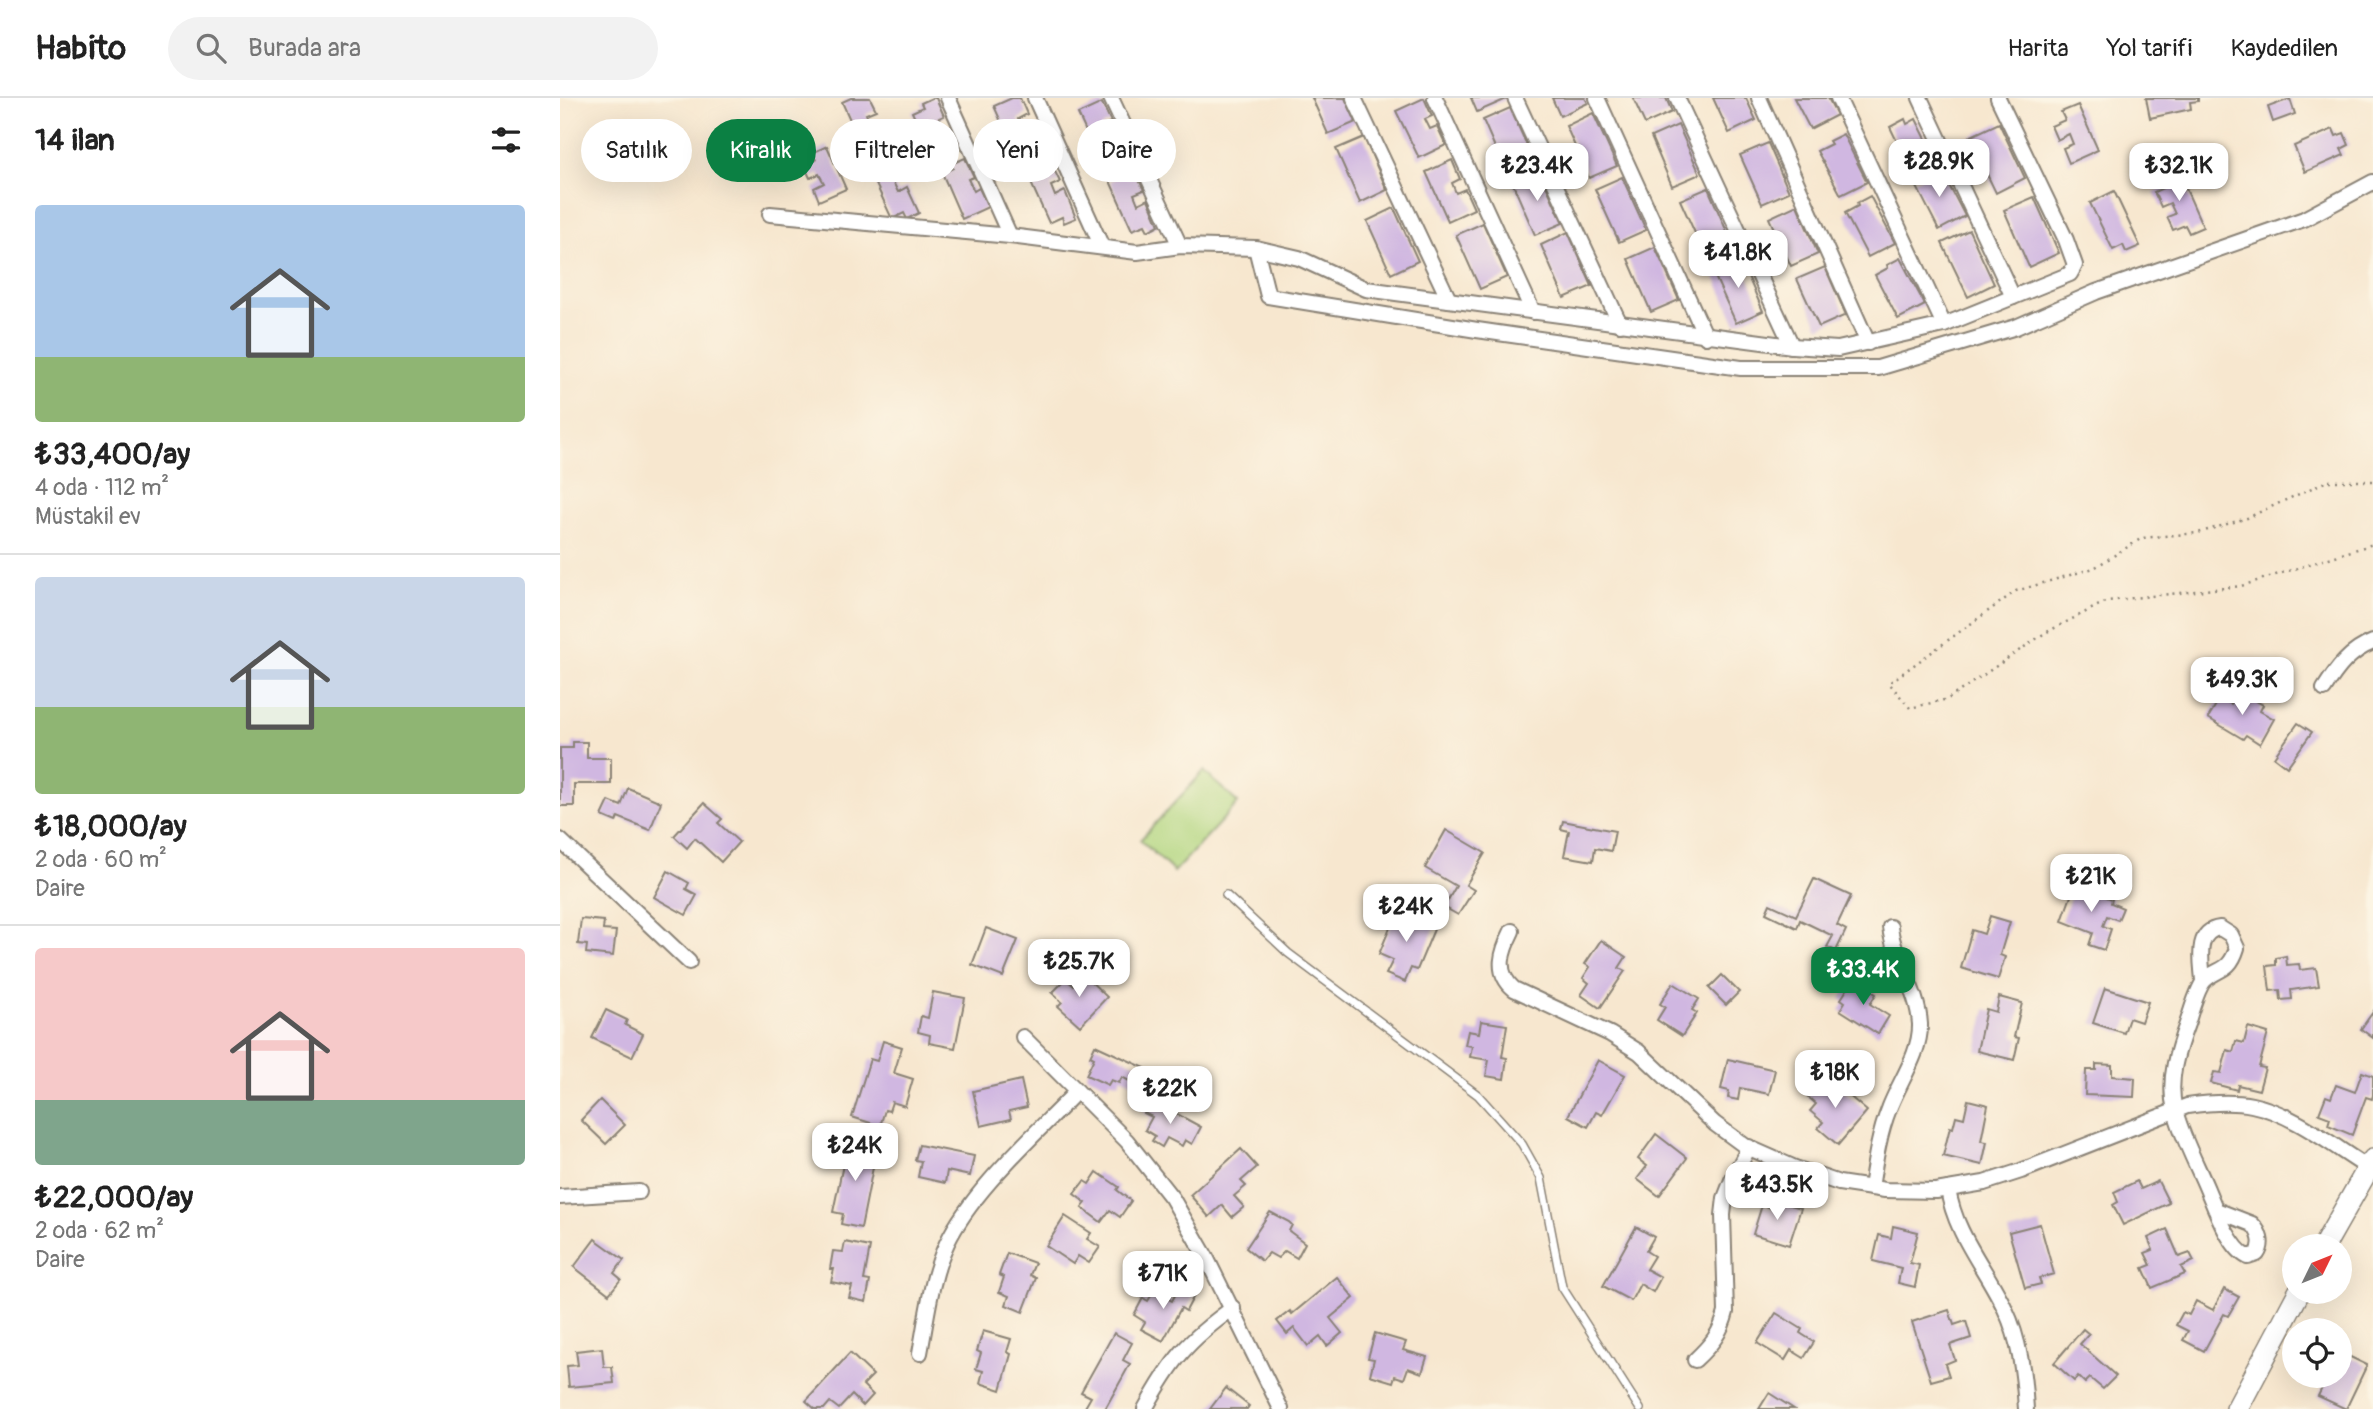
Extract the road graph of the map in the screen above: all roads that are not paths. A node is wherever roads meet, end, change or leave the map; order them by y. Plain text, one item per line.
1 (948, 98) edge
2 (1035, 98) edge
3 (1111, 98) edge
4 (1354, 98) edge
5 (1435, 98) edge
6 (1515, 98) edge
7 (1597, 98) edge
8 (1677, 98) edge
9 (1759, 98) edge
10 (1839, 98) edge
11 (1920, 98) edge
12 (1998, 98) edge
13 (2373, 182) edge
14 (770, 214) dead end
15 (1010, 236) junction
16 (1180, 246) junction
17 (1102, 247) junction
18 (1256, 248) junction
19 (2013, 297) junction
20 (1449, 300) junction
21 (1533, 312) junction
22 (1620, 324) junction
23 (1944, 325) junction
24 (1706, 337) junction
25 (1868, 342) junction
26 (1791, 346) junction
27 (2373, 642) edge
28 (2324, 689) dead end
29 (560, 840) edge
30 (1226, 895) dead end
31 (1890, 927) dead end
32 (1512, 931) dead end
33 (689, 962) dead end
34 (2203, 981) dead end
35 (1023, 1037) dead end
36 (1077, 1091) junction
37 (2175, 1110) junction
38 (1749, 1147) junction
39 (2370, 1163) edge
40 (560, 1187) edge
41 (1871, 1188) junction
42 (1948, 1189) junction
43 (639, 1192) dead end
44 (560, 1197) edge
45 (2216, 1210) dead end
46 (2331, 1234) edge
47 (2293, 1304) edge
48 (1233, 1308) junction
49 (920, 1353) dead end
50 (1695, 1360) dead end
51 (1145, 1409) edge
52 (1281, 1409) edge
53 (1640, 1409) edge
54 (2026, 1409) edge
55 (2236, 1409) edge

1 - 15 street
2 - 17 street
3 - 16 street
4 - 20 street
5 - 21 street
6 - 22 street
7 - 24 street
8 - 26 street
9 - 25 street
10 - 23 street
11 - 19 street
12 - 19 street
13 - 18 street
14 - 15 street
15 - 17 street
16 - 17 street
16 - 18 street
18 - 20 street
19 - 23 street
20 - 21 street
21 - 22 street
22 - 24 street
23 - 25 street
24 - 26 street
25 - 26 street
27 - 28 street
29 - 33 street
30 - 53 lane
31 - 41 street
32 - 38 street
34 - 37 street
35 - 36 street
36 - 48 street
36 - 49 street
37 - 39 street
37 - 42 street
37 - 45 street
38 - 41 street
38 - 50 street
39 - 46 street
40 - 44 street
41 - 42 street
42 - 54 street
43 - 44 street
47 - 55 street
48 - 51 street
48 - 52 street

